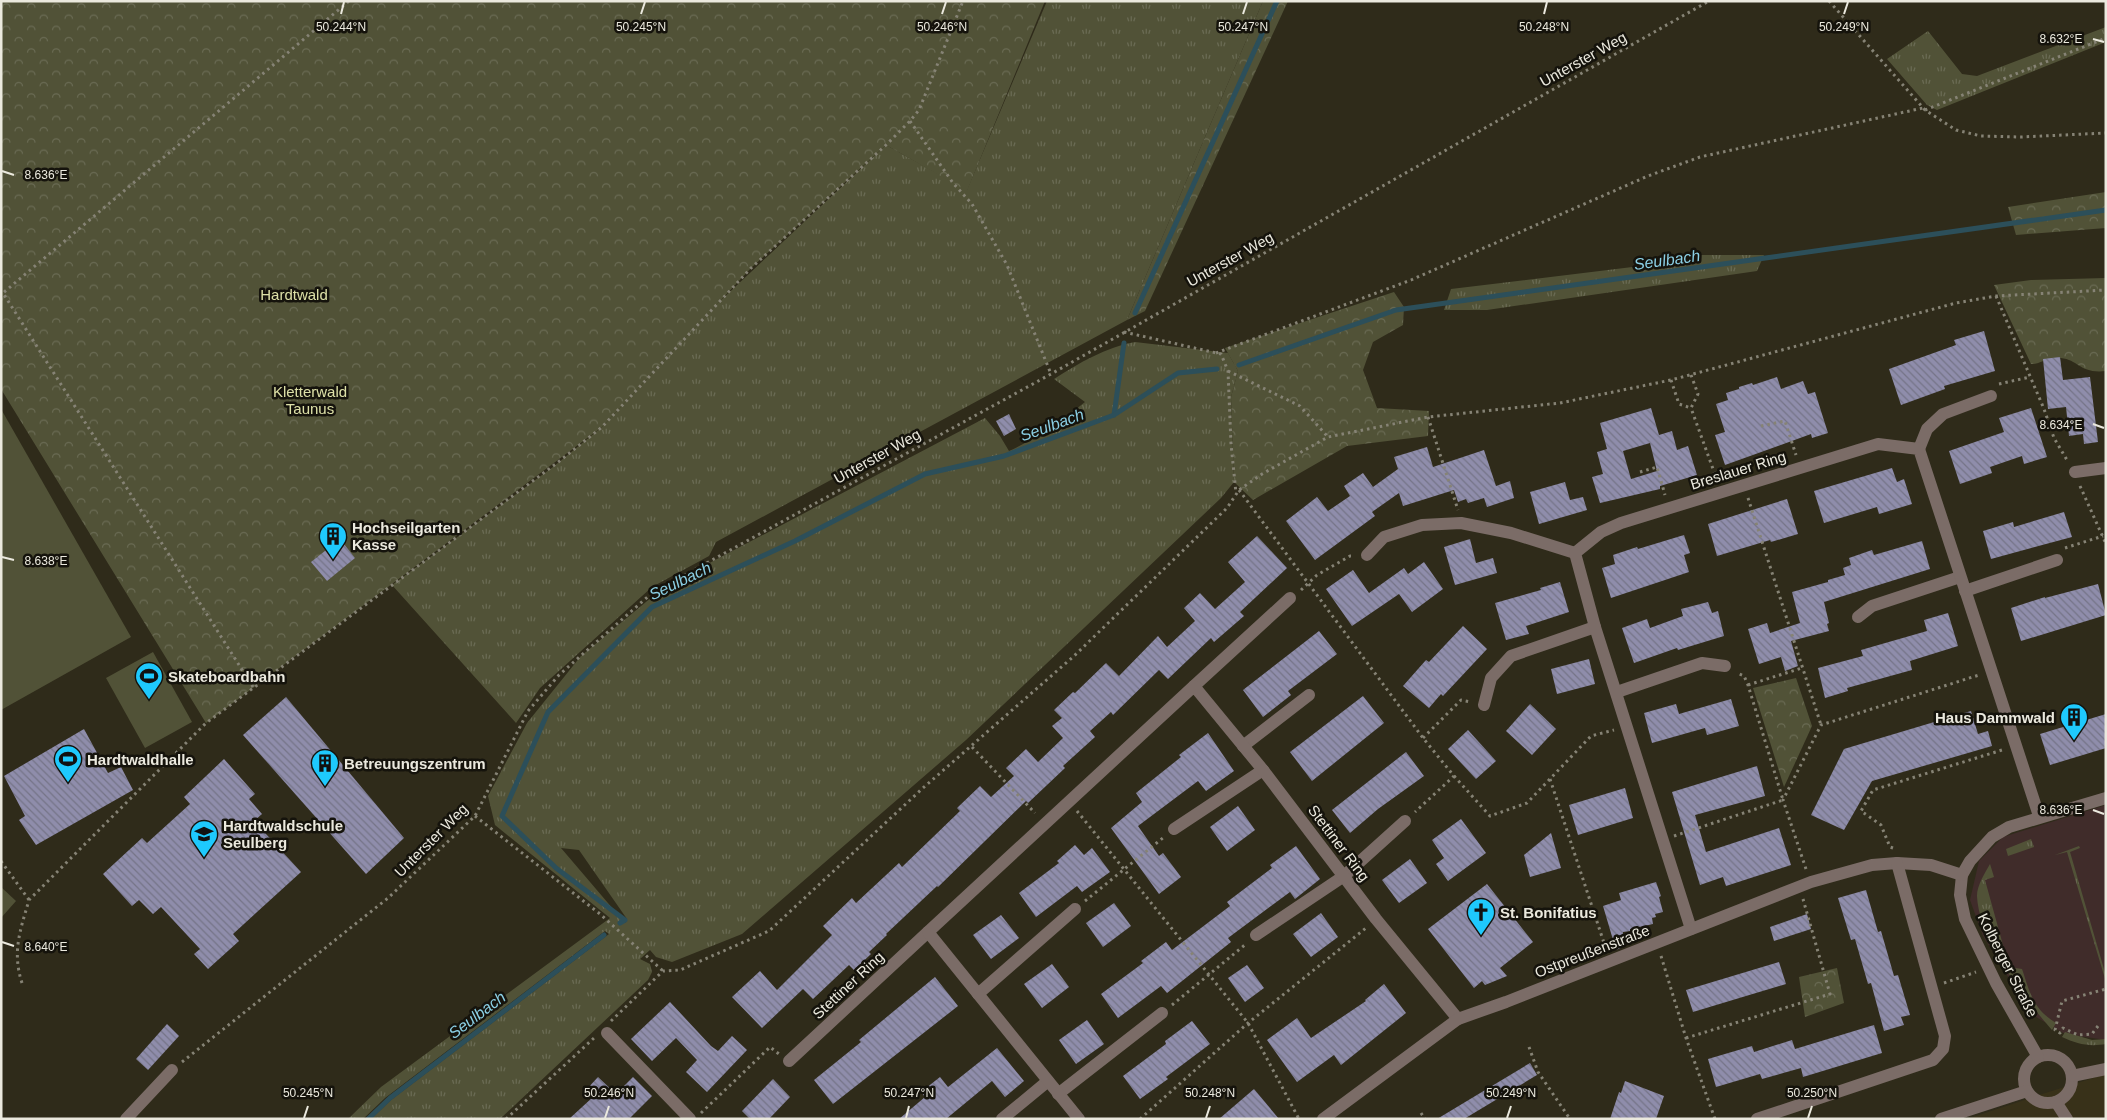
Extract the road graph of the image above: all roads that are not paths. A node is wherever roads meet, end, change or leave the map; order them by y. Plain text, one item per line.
1 (1991, 396) road end
2 (1918, 449) junction
3 (2106, 468) edge
4 (2075, 472) dead end
5 (1575, 553) junction
6 (1367, 556) road end
7 (2057, 560) road end
8 (1960, 578) junction
9 (1965, 591) junction
10 (1290, 598) road end
11 (1858, 617) dead end
12 (1595, 627) junction
13 (1725, 666) road end
14 (1194, 686) junction
15 (1617, 692) junction
16 (1309, 695) dead end
17 (1484, 705) road end
18 (1243, 746) junction
19 (1263, 770) junction
20 (2106, 798) edge
21 (2039, 816) junction
22 (1405, 821) road end
23 (1174, 829) road end
24 (1899, 863) junction
25 (1962, 875) junction
26 (1344, 876) junction
27 (1076, 908) road end
28 (1691, 929) junction
29 (928, 932) junction
30 (1256, 935) road end
31 (978, 994) junction
32 (1162, 1013) road end
33 (1458, 1019) junction
34 (604, 1031) road end
35 (2038, 1057) junction
36 (789, 1061) road end
37 (2106, 1069) edge
38 (172, 1070) road end
39 (2072, 1076) junction
40 (1048, 1082) junction
41 (2027, 1091) junction
42 (1058, 1094) junction
43 (2056, 1102) junction
44 (695, 1118) edge
45 (126, 1119) edge
46 (1002, 1119) edge
47 (1079, 1119) edge
48 (1323, 1119) edge
49 (1757, 1119) edge
50 (1941, 1119) edge
51 (2067, 1119) edge

1 - 2 street
2 - 5 street, Breslauer Ring
2 - 8 street
3 - 4 street
5 - 6 street
5 - 12 street
7 - 9 street
8 - 9 street
8 - 11 street
9 - 21 street
10 - 14 street, Stettiner Ring
12 - 15 street
12 - 17 street
13 - 15 street
14 - 18 street, Stettiner Ring
14 - 29 street, Stettiner Ring
15 - 28 street
16 - 18 street
18 - 19 street, Stettiner Ring
19 - 23 street
19 - 26 street, Stettiner Ring
20 - 21 street
21 - 25 street
22 - 26 street
24 - 25 street, Ostpreußenstraße
24 - 28 street, Ostpreußenstraße
24 - 49 street
25 - 35 street, Kolberger Straße
26 - 30 street
26 - 33 street, Stettiner Ring
27 - 31 street
28 - 33 street, Ostpreußenstraße
29 - 31 street
29 - 36 street, Stettiner Ring
31 - 40 street
32 - 42 street
33 - 48 street, Ostpreußenstraße
34 - 44 street
35 - 39 street
35 - 41 street
37 - 39 street
38 - 45 street
39 - 43 street
40 - 42 street
40 - 46 street
41 - 43 street
41 - 50 street
42 - 47 street
43 - 51 street

